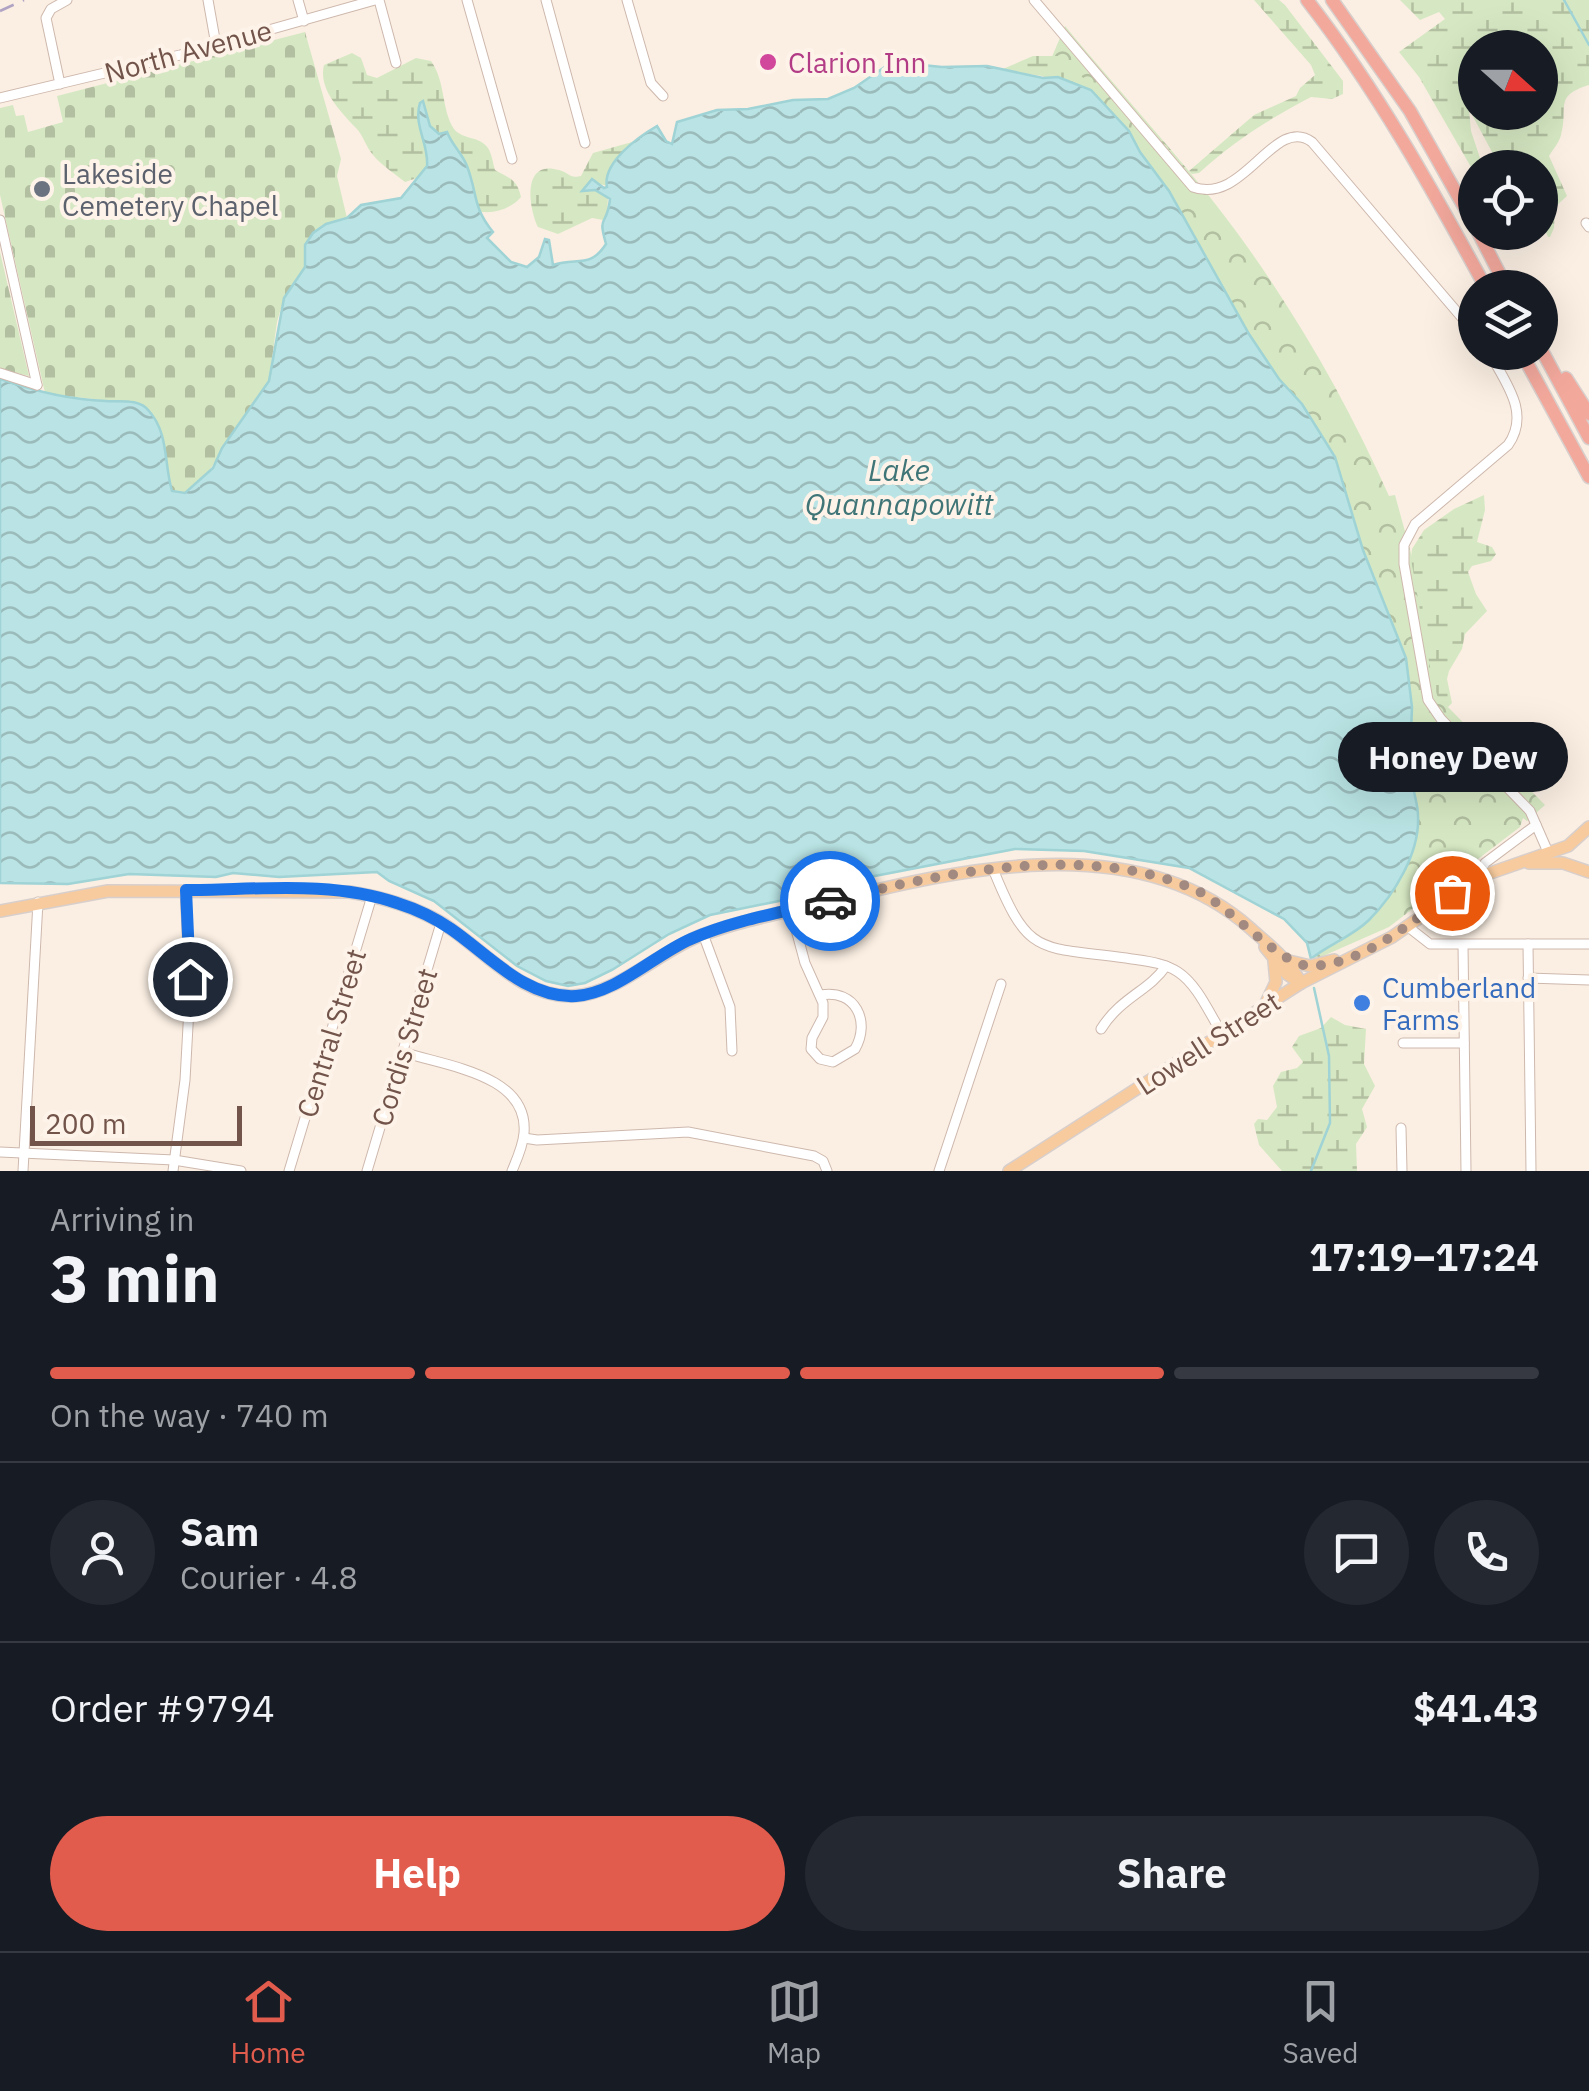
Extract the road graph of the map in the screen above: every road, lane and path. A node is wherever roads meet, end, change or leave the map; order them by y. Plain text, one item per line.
1 (67, 0) edge
2 (208, 0) edge
3 (298, 0) edge
4 (377, 0) edge
5 (467, 0) edge
6 (546, 0) edge
7 (627, 0) edge
8 (1034, 0) edge
9 (1307, 0) edge
10 (1332, 0) edge
11 (304, 20) junction
12 (216, 45) junction
13 (396, 62) dead end
14 (60, 84) junction
15 (663, 96) dead end
16 (0, 98) edge
17 (585, 143) dead end
18 (512, 160) dead end
19 (1458, 196) edge
20 (0, 220) edge
21 (1476, 270) edge
22 (1458, 313) edge
23 (1558, 365) edge
24 (1499, 370) edge
25 (1531, 370) edge
26 (1552, 370) edge
27 (0, 373) edge
28 (1589, 414) edge
29 (1568, 438) junction
30 (1589, 438) edge
31 (1589, 477) edge
32 (1589, 492) edge
33 (1589, 827) edge
34 (1537, 829) junction
35 (1543, 854) junction
36 (1515, 864) junction
37 (993, 869) junction
38 (1589, 872) edge
39 (1476, 878) junction
40 (186, 890) junction
41 (372, 896) junction
42 (38, 902) junction
43 (0, 911) edge
44 (791, 911) junction
45 (441, 923) junction
46 (1407, 926) junction
47 (703, 934) junction
48 (1528, 944) junction
49 (1589, 944) edge
50 (1463, 945) junction
51 (1362, 952) junction
52 (1279, 958) junction
53 (1166, 966) junction
54 (1528, 978) junction
55 (1589, 980) edge
56 (1301, 982) junction
57 (1001, 984) dead end
58 (821, 995) junction
59 (1262, 1010) junction
60 (1101, 1028) dead end
61 (1223, 1034) junction
62 (1464, 1043) junction
63 (1403, 1044) dead end
64 (732, 1051) dead end
65 (402, 1052) junction
66 (1402, 1128) dead end
67 (524, 1138) junction
68 (0, 1152) edge
69 (26, 1153) junction
70 (173, 1165) edge
71 (23, 1171) edge
72 (241, 1171) edge
73 (289, 1171) edge
74 (367, 1171) edge
75 (512, 1171) edge
76 (827, 1171) edge
77 (939, 1171) edge
78 (1008, 1171) edge
79 (1402, 1171) edge
80 (1466, 1171) edge
81 (1531, 1171) edge

1 - 14 street
2 - 12 street
3 - 11 street
4 - 11 street, North Avenue
4 - 13 street
5 - 18 street
6 - 17 street
7 - 15 street
8 - 22 street
9 - 21 highway
10 - 19 highway
11 - 12 street, North Avenue
12 - 14 street, North Avenue
14 - 16 street, North Avenue
20 - 27 street
23 - 28 highway
24 - 34 street
25 - 29 highway
26 - 30 highway
29 - 31 highway
29 - 32 highway
33 - 35 main road, Lowell Street
34 - 35 street
34 - 39 street
35 - 36 main road, Lowell Street
36 - 38 main road, Lowell Street
36 - 39 main road, Lowell Street
37 - 44 main road
37 - 52 main road
37 - 53 street
39 - 46 main road, Lowell Street
40 - 41 main road
40 - 42 main road
40 - 70 street
41 - 45 main road
41 - 73 street, Central Street
42 - 43 main road
42 - 69 street
44 - 47 main road
44 - 58 street
45 - 47 main road
45 - 65 street, Cordis Street
46 - 50 street
46 - 51 main road, Lowell Street
47 - 64 street
48 - 49 street
48 - 50 street
48 - 54 street
50 - 62 street
51 - 52 main road
51 - 56 main road, Lowell Street
52 - 56 main road
52 - 59 main road
53 - 60 street
53 - 61 street
54 - 55 street
54 - 81 street
56 - 59 main road, Lowell Street
57 - 77 street
58 - 58 street
59 - 61 main road, Lowell Street
61 - 78 main road, Lowell Street
62 - 63 street
62 - 80 street
65 - 67 street
65 - 74 street, Cordis Street
66 - 79 street
67 - 75 street
67 - 76 street
68 - 69 street
69 - 70 street
69 - 71 street
70 - 72 street

